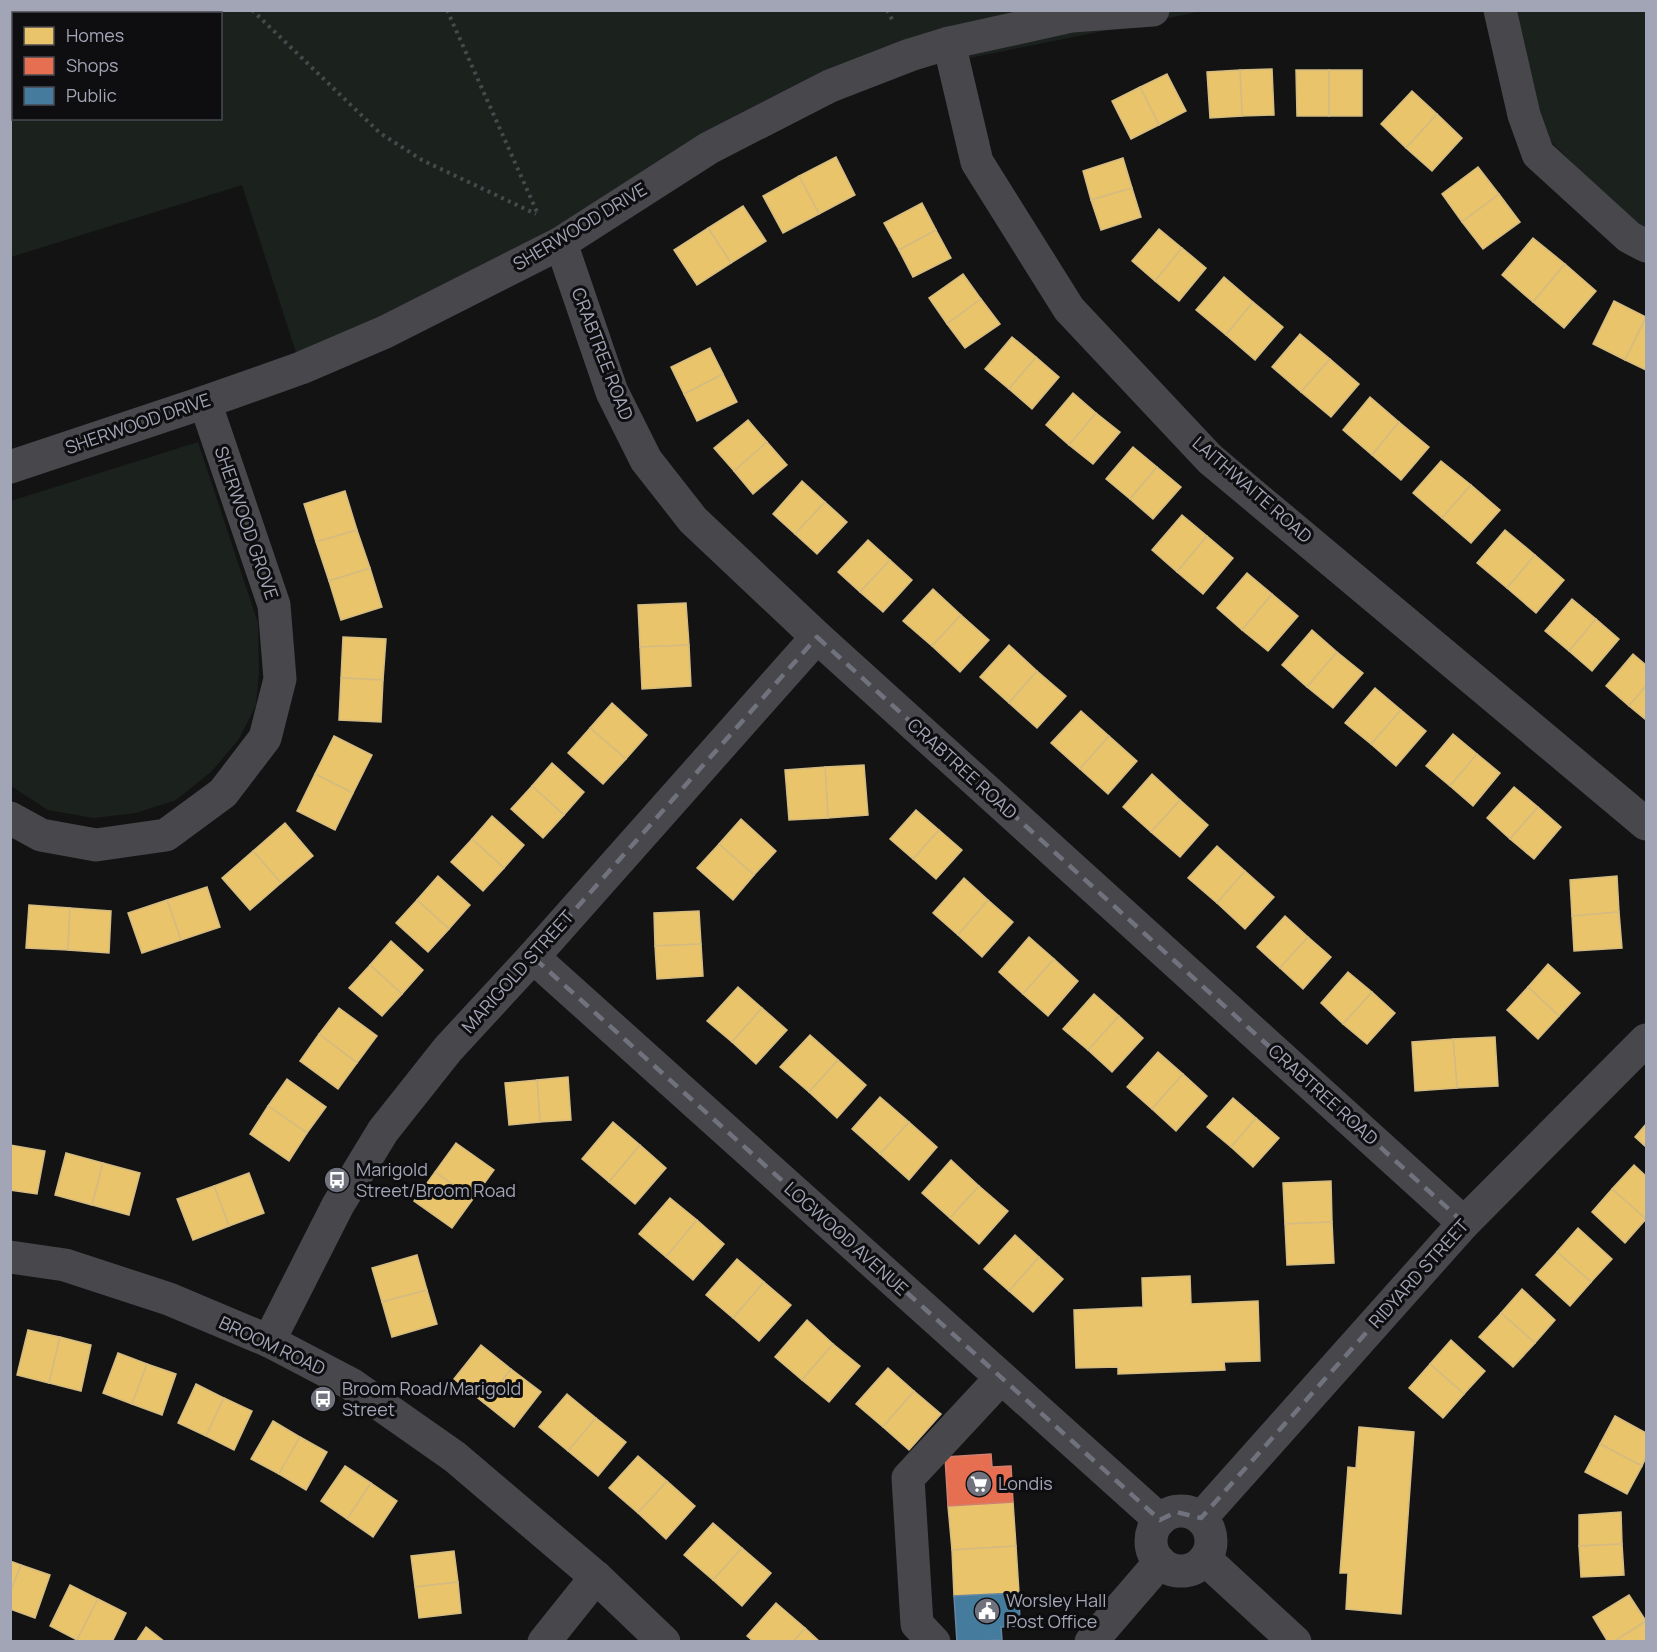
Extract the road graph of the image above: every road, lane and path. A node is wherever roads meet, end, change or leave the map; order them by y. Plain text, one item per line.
1 (252, 10) edge
2 (447, 10) edge
3 (1153, 10) edge
4 (1500, 10) edge
5 (949, 43) junction
6 (561, 243) junction
7 (1647, 246) edge
8 (205, 402) junction
9 (10, 467) edge
10 (817, 637) junction
11 (10, 818) edge
12 (1647, 824) edge
13 (532, 957) junction
14 (1647, 1040) edge
15 (1464, 1223) junction
16 (10, 1257) edge
17 (269, 1341) junction
18 (1001, 1378) junction
19 (1201, 1518) junction
20 (1160, 1520) junction
21 (1206, 1559) junction
22 (1160, 1562) junction
23 (596, 1577) junction
24 (544, 1641) edge
25 (664, 1641) edge
26 (934, 1641) edge
27 (1091, 1641) edge
28 (1295, 1641) edge

1 - 2 path
3 - 5 street, SHERWOOD DRIVE
4 - 7 street
5 - 6 street, SHERWOOD DRIVE
5 - 12 street, LAITHWAITE ROAD
6 - 8 street, SHERWOOD DRIVE
6 - 10 street, CRABTREE ROAD
8 - 9 street, SHERWOOD DRIVE
8 - 11 street, SHERWOOD GROVE
10 - 13 street, MARIGOLD STREET
10 - 15 street, CRABTREE ROAD
13 - 17 street, MARIGOLD STREET
13 - 18 street, LOGWOOD AVENUE
14 - 15 street, RIDYARD STREET
15 - 19 street, RIDYARD STREET
16 - 17 street, BROOM ROAD
17 - 23 street, BROOM ROAD
18 - 20 street, LOGWOOD AVENUE
18 - 26 street
19 - 20 street
19 - 21 street
20 - 22 street
21 - 22 street
21 - 28 street
22 - 27 street
23 - 24 street
23 - 25 street, BROOM ROAD

